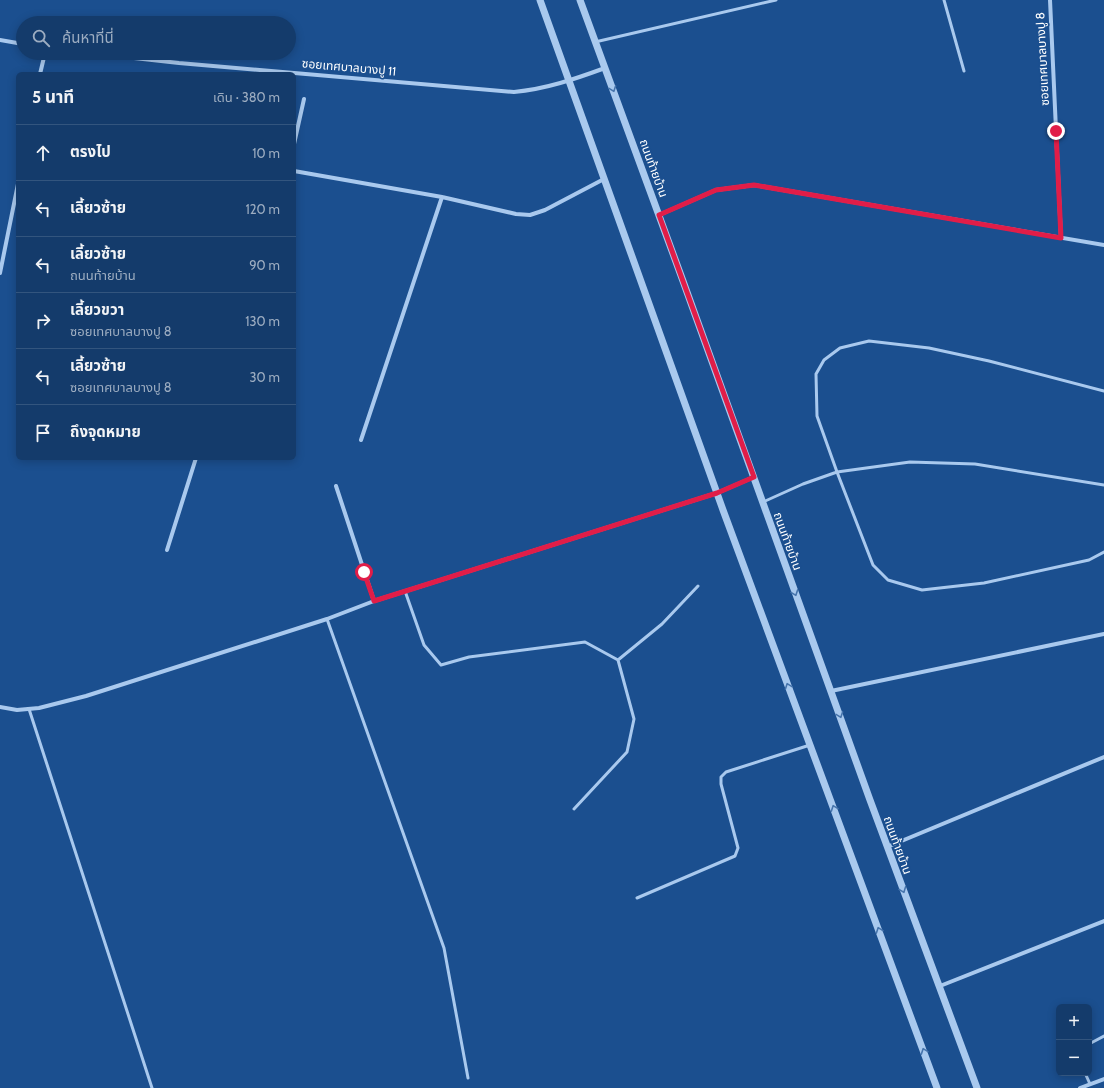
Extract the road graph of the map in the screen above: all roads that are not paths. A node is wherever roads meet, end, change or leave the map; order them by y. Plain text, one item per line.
1 (540, 0) edge
2 (580, 0) edge
3 (776, 0) edge
4 (944, 0) edge
5 (1050, 0) edge
6 (0, 40) edge
7 (595, 42) junction
8 (16, 43) edge
9 (43, 60) edge
10 (157, 60) edge
11 (605, 68) junction
12 (964, 71) dead end
13 (40, 72) edge
14 (288, 72) edge
15 (296, 73) edge
16 (568, 81) junction
17 (304, 99) dead end
18 (296, 135) edge
19 (296, 171) edge
20 (604, 179) junction
21 (16, 194) edge
22 (442, 197) junction
23 (659, 215) junction
24 (1061, 238) junction
25 (1104, 245) edge
26 (0, 274) edge
27 (1104, 391) edge
28 (361, 440) dead end
29 (195, 460) edge
30 (837, 472) junction
31 (754, 477) junction
32 (1104, 485) edge
33 (336, 486) dead end
34 (717, 493) junction
35 (763, 502) junction
36 (167, 550) dead end
37 (1104, 552) edge
38 (698, 586) dead end
39 (405, 591) junction
40 (374, 601) junction
41 (327, 619) junction
42 (1104, 634) edge
43 (618, 660) junction
44 (831, 691) junction
45 (0, 707) edge
46 (29, 709) junction
47 (810, 745) junction
48 (1104, 757) edge
49 (574, 809) dead end
50 (887, 847) junction
51 (637, 898) dead end
52 (1104, 921) edge
53 (940, 986) junction
54 (1104, 1036) edge
55 (1092, 1042) edge
56 (1086, 1076) edge
57 (468, 1078) dead end
58 (1104, 1079) edge
59 (1090, 1084) junction
60 (152, 1088) edge
61 (937, 1088) edge
62 (977, 1088) edge
63 (1080, 1088) edge

1 - 16 street
2 - 7 street, ถนนท้ายบ้าน
3 - 7 lane
4 - 12 lane
5 - 24 street, ซอยเทศบาลบางปู 8
6 - 8 street
7 - 11 street, ถนนท้ายบ้าน
9 - 13 street
10 - 14 street, ซอยเทศบาลบางปู 11
11 - 16 street, ซอยเทศบาลบางปู 11
11 -> 23 street, ถนนท้ายบ้าน
15 - 16 street, ซอยเทศบาลบางปู 11
16 - 20 street
17 - 18 street
19 - 22 street
20 - 22 street
20 - 34 street
21 - 26 street
22 - 28 street
23 - 24 street
23 - 31 street, ถนนท้ายบ้าน
24 - 25 street
27 - 30 lane
29 - 36 street
30 - 32 lane
30 - 35 lane
30 - 37 lane
31 - 34 street
31 - 35 street, ถนนท้ายบ้าน
33 - 40 street
34 - 39 street
47 -> 34 street
35 -> 44 street, ถนนท้ายบ้าน
38 - 43 lane
39 - 40 street
39 - 43 lane
40 - 41 street
41 - 46 street
41 - 57 lane
42 - 44 street
43 - 49 lane
44 -> 50 street, ถนนท้ายบ้าน
45 - 46 street
46 - 60 lane
47 - 51 lane
61 -> 47 street
48 - 50 street
50 -> 53 street, ถนนท้ายบ้าน
52 - 53 street
53 - 62 street, ถนนท้ายบ้าน
54 - 55 lane
56 - 59 lane
58 - 59 street
59 - 63 street

